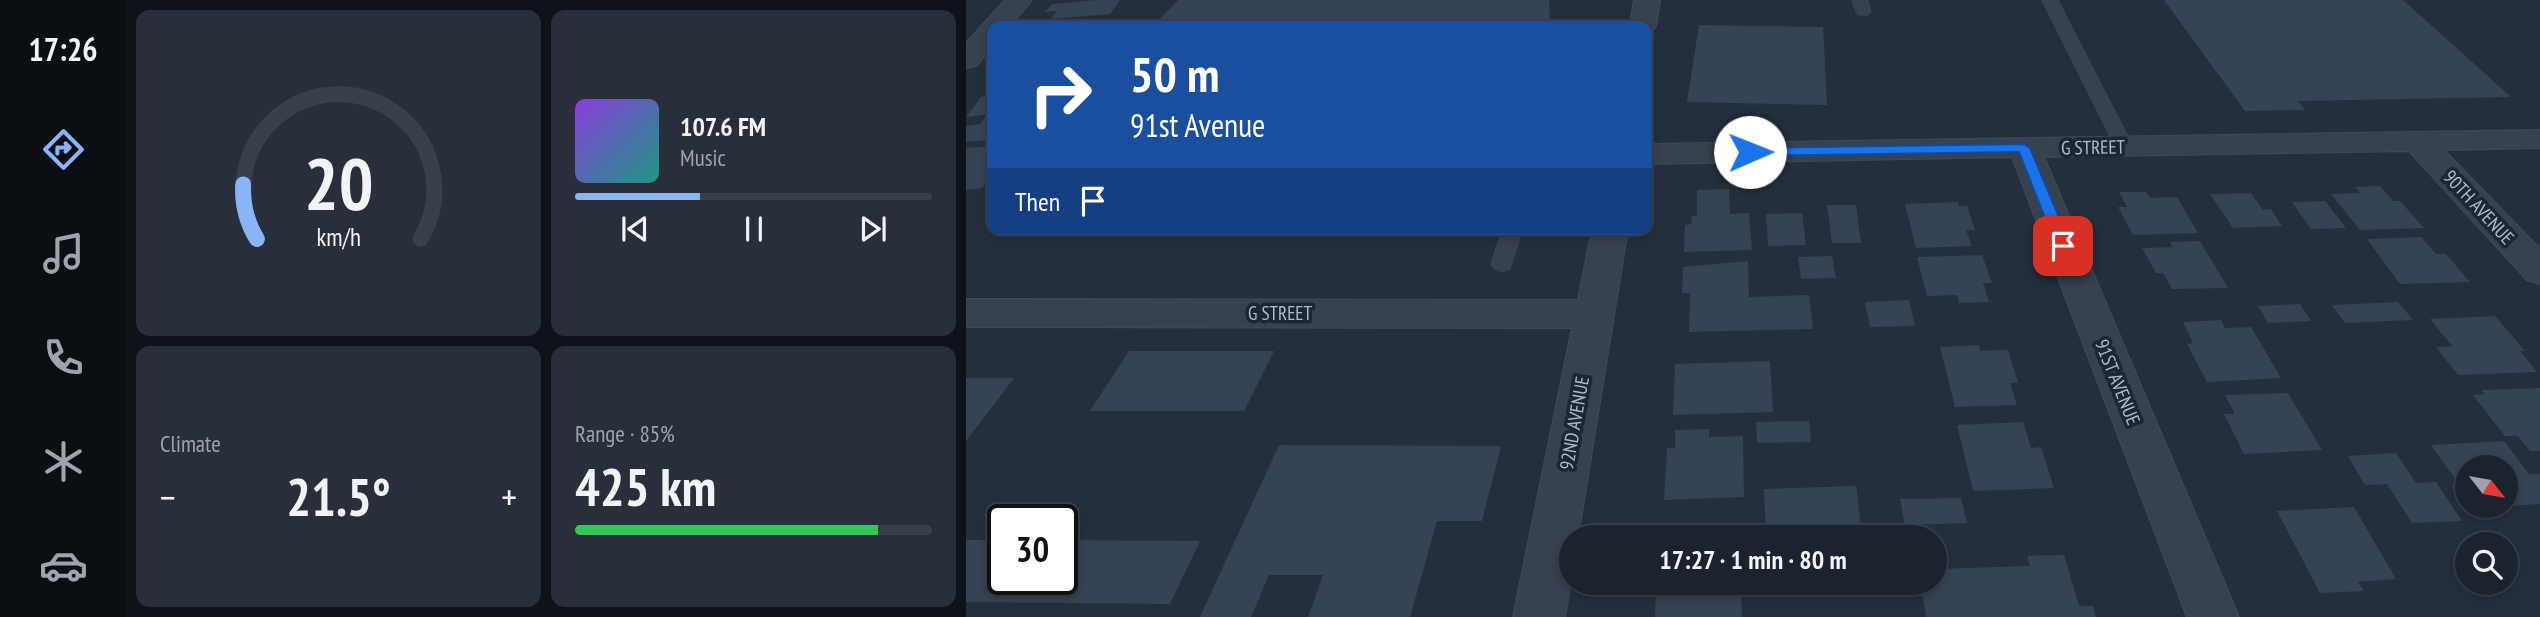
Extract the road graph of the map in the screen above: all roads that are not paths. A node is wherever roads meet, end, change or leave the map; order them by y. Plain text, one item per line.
1 (1019, 0) edge
2 (1647, 0) edge
3 (2050, 0) edge
4 (1000, 21) edge
5 (1644, 21) edge
6 (987, 36) edge
7 (966, 60) edge
8 (2540, 139) edge
9 (2418, 142) junction
10 (2124, 146) junction
11 (2024, 148) junction
12 (1652, 154) edge
13 (1511, 235) edge
14 (1609, 235) edge
15 (1502, 264) dead end
16 (2540, 271) edge
17 (966, 313) edge
18 (1594, 314) junction
19 (1539, 617) edge
20 (2213, 617) edge

1 - 4 street
2 - 5 street
3 - 10 lane
6 - 7 street
8 - 9 street, G STREET
9 - 10 street, G STREET
9 - 16 street, 90TH AVENUE
10 - 11 street, G STREET
11 - 12 street, G STREET
11 - 20 street, 91ST AVENUE
13 - 15 lane
14 - 18 street, 92ND AVENUE
17 - 18 street, G STREET
18 - 19 street, 92ND AVENUE

